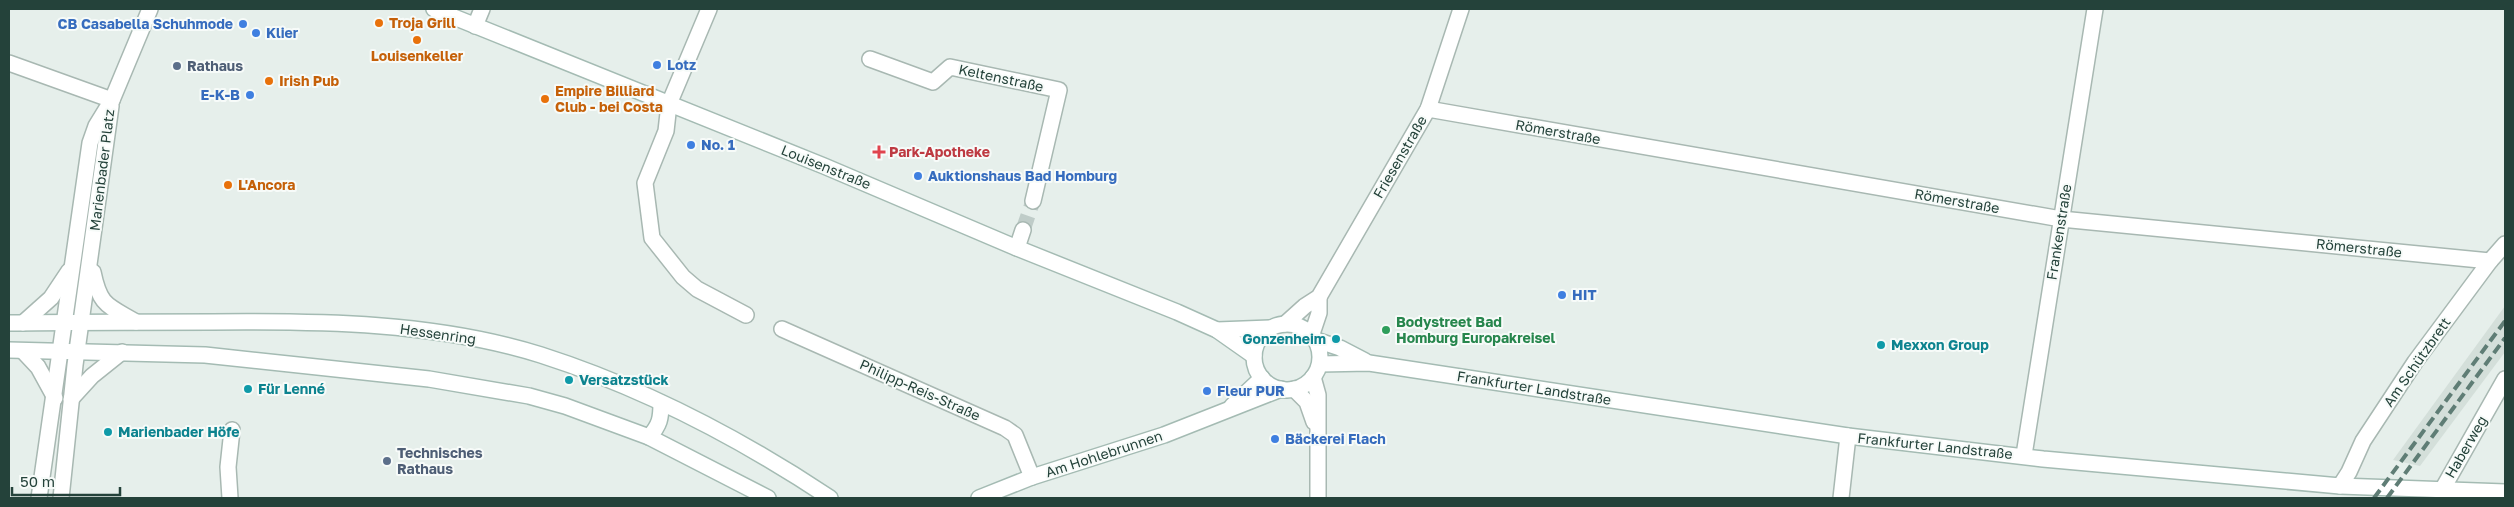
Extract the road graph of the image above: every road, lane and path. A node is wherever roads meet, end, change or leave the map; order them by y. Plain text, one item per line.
1 (150, 9) edge
2 (434, 9) edge
3 (482, 9) edge
4 (709, 9) edge
5 (1461, 9) edge
6 (2094, 9) edge
7 (474, 26) junction
8 (870, 59) dead end
9 (9, 63) edge
10 (112, 100) junction
11 (669, 104) junction
12 (1428, 109) junction
13 (1033, 200) tunnel mouth
14 (2062, 219) junction
15 (1023, 230) tunnel mouth
16 (2505, 244) edge
17 (1017, 248) junction
18 (2490, 261) junction
19 (91, 263) junction
20 (72, 265) junction
21 (1319, 297) junction
22 (746, 315) dead end
23 (64, 322) junction
24 (82, 322) junction
25 (136, 322) junction
26 (16, 323) edge
27 (1285, 324) junction
28 (1270, 328) junction
29 (782, 329) dead end
30 (1217, 330) junction
31 (1314, 337) junction
32 (16, 350) edge
33 (61, 351) junction
34 (78, 351) junction
35 (122, 352) junction
36 (1254, 356) junction
37 (1369, 363) junction
38 (1316, 371) junction
39 (1262, 378) junction
40 (2505, 379) edge
41 (1287, 389) junction
42 (55, 398) junction
43 (71, 399) junction
44 (661, 403) junction
45 (1230, 409) junction
46 (232, 430) dead end
47 (1318, 433) junction
48 (649, 436) junction
49 (1848, 436) junction
50 (2024, 455) junction
51 (1032, 477) junction
52 (2340, 486) junction
53 (2442, 490) junction
54 (2498, 494) edge
55 (39, 498) edge
56 (61, 498) edge
57 (230, 498) edge
58 (768, 498) edge
59 (830, 498) edge
60 (979, 498) edge
61 (1318, 498) edge
62 (1841, 498) edge

1 - 10 street
2 - 7 street, Louisenstraße
3 - 7 street
4 - 11 street
5 - 12 street, Friesenstraße
6 - 14 street, Frankenstraße
7 - 11 street, Louisenstraße
8 - 13 street, Keltenstraße
9 - 10 street
10 - 19 street, Marienbader Platz
10 - 20 street, Marienbader Platz
11 - 17 street, Louisenstraße
11 - 22 street
12 - 14 street, Römerstraße
12 - 21 street, Friesenstraße
14 - 18 street, Römerstraße
14 - 50 street, Frankenstraße
15 - 17 street
16 - 18 street, Am Schützbrett
17 - 30 street, Louisenstraße
18 - 52 street, Am Schützbrett
19 - 24 street, Marienbader Platz
19 - 25 street, Marienbader Platz
20 - 23 street, Marienbader Platz
20 - 26 street, Marienbader Platz
21 - 27 street, Friesenstraße
21 - 31 street, Friesenstraße
23 - 24 street, Hessenring
23 - 26 street, Hessenring
23 - 33 street, Marienbader Platz
24 - 25 street, Hessenring
24 - 34 street, Marienbader Platz
25 - 44 street, Hessenring
27 - 28 street
27 - 31 street
28 - 30 street, Louisenstraße
28 - 36 street
29 - 51 street, Philipp-Reis-Straße
30 - 36 street, Louisenstraße
31 - 37 street, Frankfurter Landstraße
31 - 38 street
32 - 33 street
32 - 42 street
33 - 34 street
33 - 42 street, Marienbader Platz
34 - 35 street
34 - 43 street, Marienbader Platz
35 - 43 street
35 - 48 street
36 - 39 street
37 - 38 street, Frankfurter Landstraße
37 - 49 street, Frankfurter Landstraße
38 - 41 street
38 - 47 street
39 - 41 street
39 - 45 street, Am Hohlebrunnen
40 - 53 street, Haberweg
41 - 45 street, Am Hohlebrunnen
41 - 47 street
42 - 55 street, Marienbader Platz
43 - 56 street, Marienbader Platz
44 - 48 street
44 - 59 street, Hessenring
45 - 51 street, Am Hohlebrunnen
46 - 57 street
47 - 61 street
48 - 58 street
49 - 50 street, Frankfurter Landstraße
49 - 62 street
50 - 52 street, Frankfurter Landstraße
51 - 60 street, Am Hohlebrunnen
52 - 53 street, Frankfurter Landstraße
53 - 54 street, Frankfurter Landstraße

